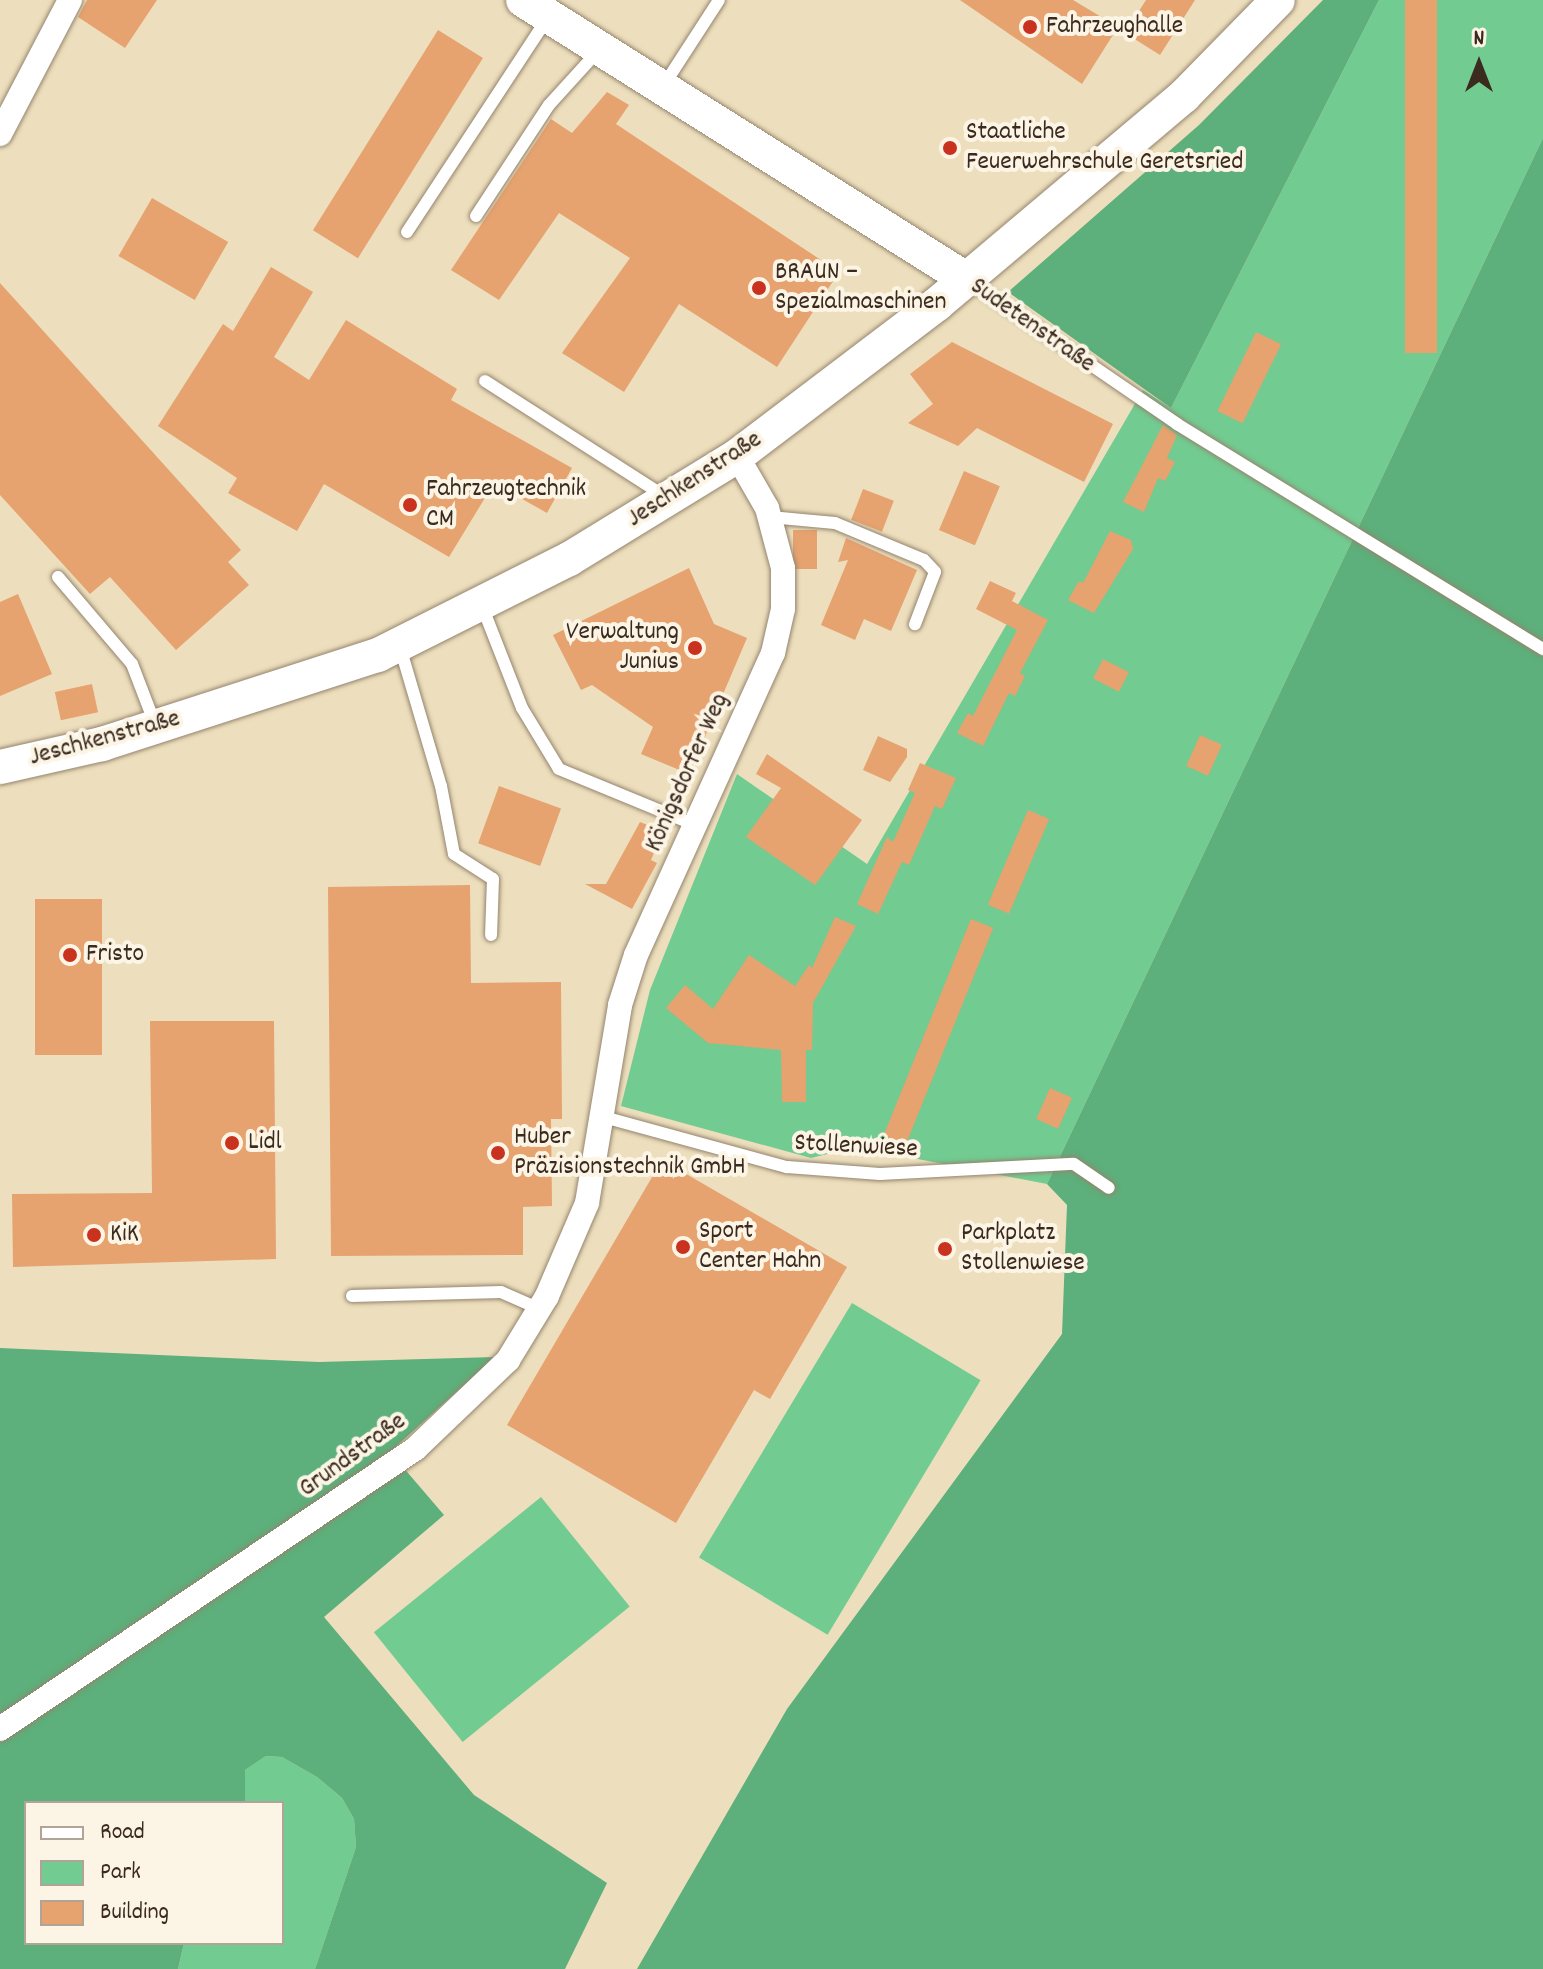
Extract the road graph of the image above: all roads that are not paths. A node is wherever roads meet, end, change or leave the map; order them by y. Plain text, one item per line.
1 (719, 0) edge
2 (1278, 0) edge
3 (66, 1) edge
4 (536, 8) edge
5 (600, 48) junction
6 (662, 88) junction
7 (0, 134) edge
8 (476, 216) dead end
9 (407, 232) dead end
10 (966, 279) junction
11 (485, 381) dead end
12 (737, 456) junction
13 (669, 498) junction
14 (770, 517) junction
15 (58, 577) dead end
16 (481, 603) junction
17 (915, 624) dead end
18 (399, 644) junction
19 (1543, 649) edge
20 (156, 727) junction
21 (0, 767) edge
22 (695, 825) junction
23 (491, 935) dead end
24 (600, 1116) junction
25 (1109, 1188) dead end
26 (352, 1296) dead end
27 (540, 1309) junction
28 (0, 1729) edge

1 - 6 lane
2 - 10 street, Jeschkenstraße
3 - 7 street
4 - 5 street, Sudetenstraße
4 - 9 lane
5 - 6 street, Sudetenstraße
5 - 8 lane
6 - 10 street, Sudetenstraße
10 - 12 street, Jeschkenstraße
10 - 19 lane, Sudetenstraße
11 - 13 lane
12 - 13 street, Jeschkenstraße
12 - 14 street, Königsdorfer Weg
13 - 16 street, Jeschkenstraße
14 - 17 lane
14 - 22 street, Königsdorfer Weg
15 - 20 lane
16 - 18 street, Jeschkenstraße
16 - 22 lane
18 - 20 street, Jeschkenstraße
18 - 23 lane
20 - 21 street, Jeschkenstraße
22 - 24 street, Königsdorfer Weg
24 - 25 lane, Stollenwiese
24 - 27 street, Grundstraße
26 - 27 lane
27 - 28 street, Grundstraße

